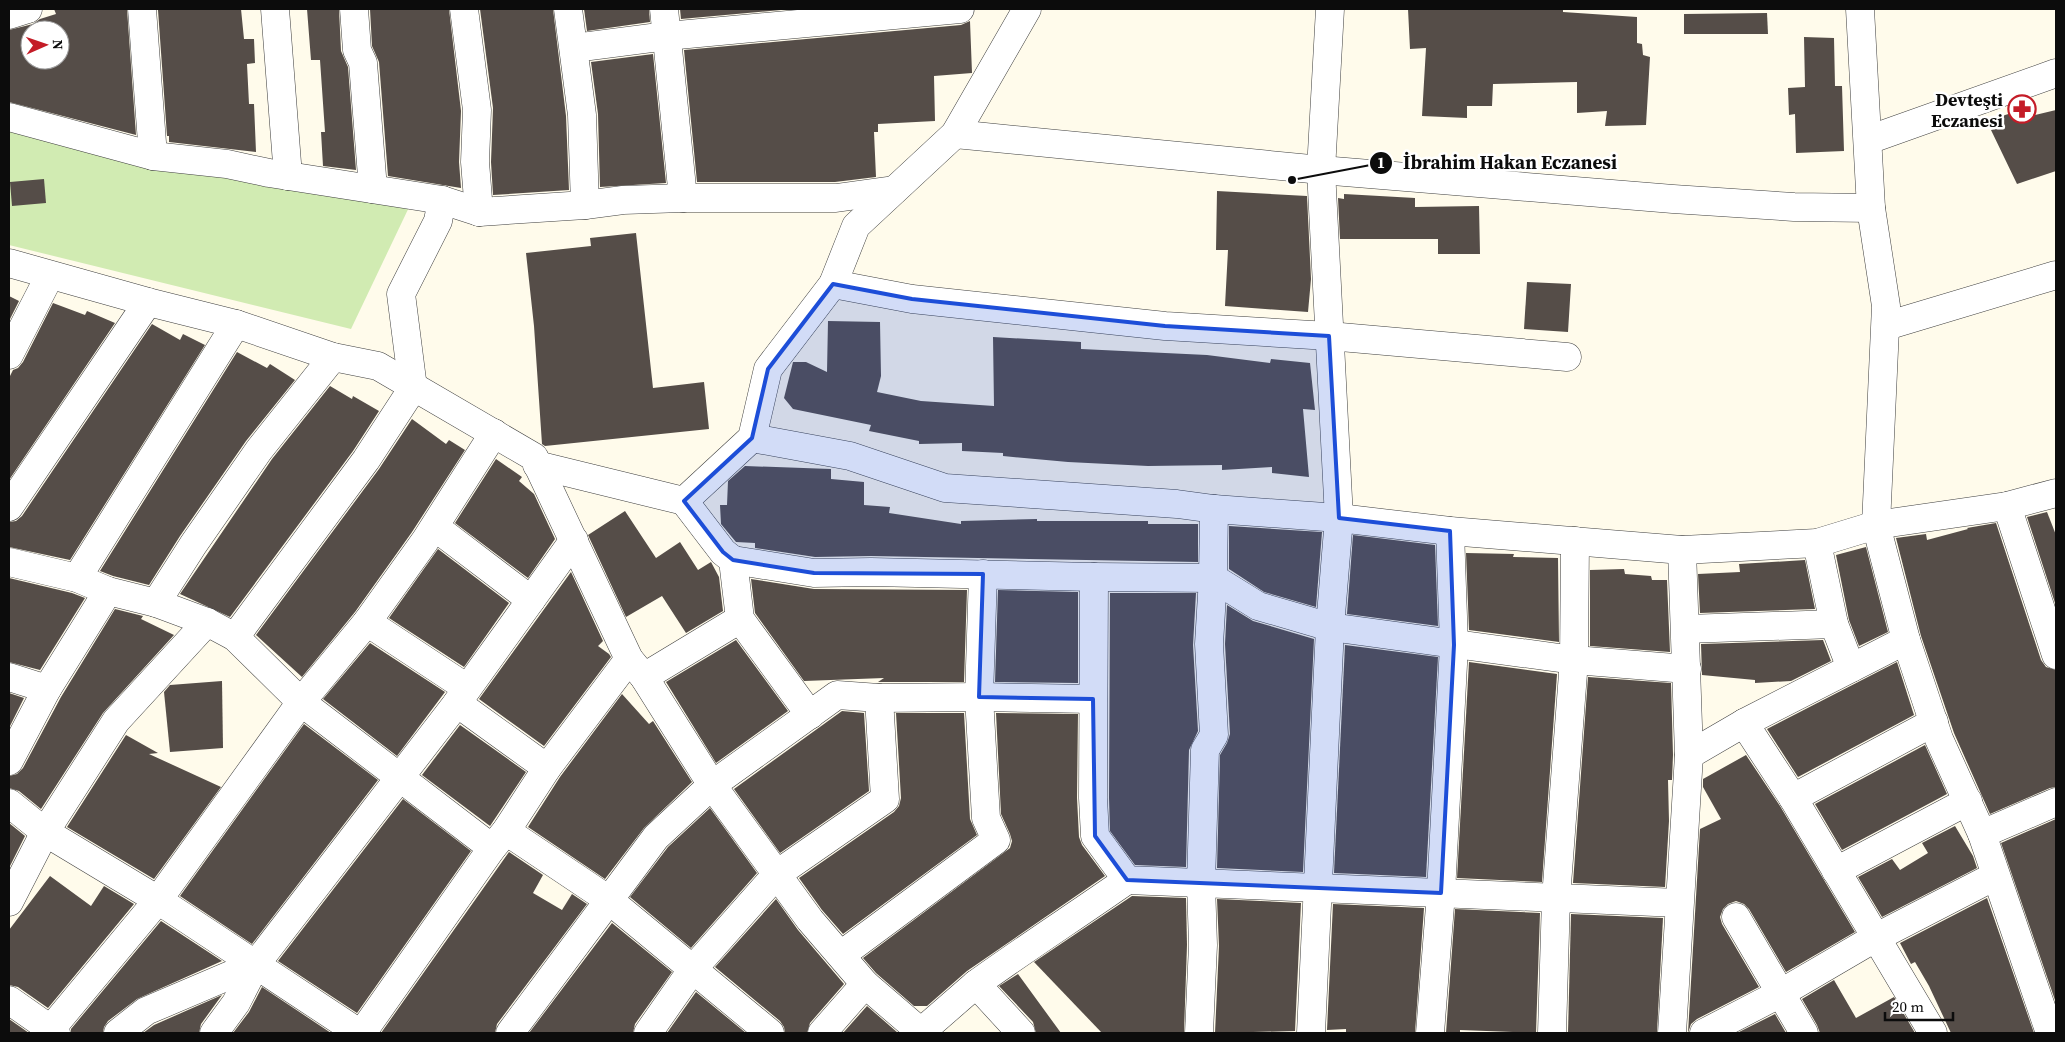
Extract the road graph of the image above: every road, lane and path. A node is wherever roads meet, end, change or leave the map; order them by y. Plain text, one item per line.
1 (28, 9) edge
2 (142, 9) edge
3 (276, 9) edge
4 (354, 9) edge
5 (464, 9) edge
6 (568, 9) edge
7 (664, 9) edge
8 (960, 9) edge
9 (1027, 9) edge
10 (1330, 9) edge
11 (1860, 9) edge
12 (9, 15) edge
13 (667, 36) junction
14 (574, 48) junction
15 (2056, 73) edge
16 (9, 118) edge
17 (955, 134) junction
18 (1868, 140) junction
19 (153, 156) junction
20 (1321, 170) junction
21 (288, 176) junction
22 (373, 189) junction
23 (894, 190) junction
24 (683, 198) junction
25 (442, 200) junction
26 (586, 205) junction
27 (1871, 208) junction
28 (479, 212) junction
29 (9, 263) edge
30 (50, 275) junction
31 (2056, 275) edge
32 (833, 284) junction
33 (148, 302) junction
34 (236, 324) junction
35 (1886, 326) junction
36 (1329, 336) junction
37 (9, 355) edge
38 (1567, 356) dead end
39 (333, 357) junction
40 (413, 388) junction
41 (494, 432) junction
42 (752, 438) junction
43 (537, 465) junction
44 (2056, 493) edge
45 (684, 501) junction
46 (2007, 506) junction
47 (9, 508) edge
48 (1214, 509) junction
49 (1339, 518) junction
50 (1876, 524) junction
51 (435, 526) junction
52 (1450, 531) junction
53 (574, 540) junction
54 (1575, 541) junction
55 (1817, 543) junction
56 (1682, 550) junction
57 (733, 560) junction
58 (9, 562) edge
59 (983, 574) junction
60 (1094, 577) junction
61 (77, 578) junction
62 (1213, 578) junction
63 (108, 591) junction
64 (531, 600) junction
65 (156, 602) junction
66 (740, 619) junction
67 (207, 622) junction
68 (366, 622) junction
69 (1834, 624) junction
70 (1330, 627) junction
71 (1686, 629) junction
72 (235, 636) junction
73 (1906, 640) junction
74 (1454, 645) junction
75 (2056, 655) edge
76 (1574, 660) junction
77 (636, 668) junction
78 (1851, 668) junction
79 (1687, 669) junction
80 (9, 677) edge
81 (47, 689) junction
82 (462, 695) junction
83 (979, 697) junction
84 (879, 698) junction
85 (1092, 698) junction
86 (301, 702) junction
87 (810, 715) junction
88 (1934, 722) junction
89 (1744, 723) junction
90 (1689, 755) junction
91 (9, 761) edge
92 (547, 768) junction
93 (398, 777) junction
94 (712, 785) junction
95 (1793, 798) junction
96 (1968, 801) junction
97 (2056, 802) edge
98 (9, 804) edge
99 (45, 832) junction
100 (1982, 834) junction
101 (499, 840) junction
102 (1836, 871) junction
103 (777, 874) junction
104 (1995, 876) junction
105 (1127, 880) junction
106 (1201, 883) junction
107 (1317, 889) junction
108 (1441, 893) junction
109 (1556, 898) junction
110 (158, 900) junction
111 (609, 900) junction
112 (9, 902) edge
113 (1679, 903) junction
114 (1736, 917) dead end
115 (1875, 938) junction
116 (841, 955) junction
117 (256, 964) junction
118 (692, 970) junction
119 (865, 984) junction
120 (976, 984) junction
121 (1781, 993) junction
122 (9, 1000) edge
123 (53, 1032) edge
124 (118, 1033) edge
125 (214, 1033) edge
126 (360, 1033) edge
127 (510, 1033) edge
128 (648, 1033) edge
129 (770, 1033) edge
130 (822, 1033) edge
131 (922, 1033) edge
132 (1022, 1033) edge
133 (1199, 1033) edge
134 (1311, 1033) edge
135 (1430, 1033) edge
136 (1552, 1033) edge
137 (1672, 1033) edge
138 (1704, 1033) edge
139 (1804, 1033) edge
140 (1932, 1033) edge
141 (2050, 1033) edge

1 - 12 street
2 - 19 street
3 - 21 street
4 - 22 street
5 - 28 street
6 - 14 street
7 - 13 street
8 - 13 street
9 - 17 street
10 - 20 street
11 - 18 street
13 - 14 street
13 - 24 street
14 - 26 street
15 - 18 street
16 - 19 street
17 - 20 street
17 - 23 street
18 - 27 street
19 - 21 street
20 - 27 street
20 - 36 street
21 - 22 street
22 - 25 street
23 - 24 street
23 - 32 street
24 - 26 street
25 - 28 street
25 - 40 street
26 - 28 street
27 - 35 street
29 - 30 street
30 - 33 street
30 - 37 street
31 - 35 street
32 - 36 street
32 - 42 street
33 - 34 street
33 - 47 street
34 - 39 street
34 - 61 street
35 - 50 street
36 - 38 street
36 - 49 street
39 - 40 street
39 - 65 street
40 - 41 street
40 - 72 street
41 - 43 street
41 - 51 street
42 - 45 street
42 - 48 street
43 - 45 street
43 - 53 street
44 - 46 street
45 - 57 street
46 - 50 street
46 - 75 street
48 - 49 street
48 - 62 street
49 - 52 street
49 - 70 street
50 - 55 street
50 - 73 street
51 - 64 street
51 - 68 street
52 - 54 street
52 - 74 street
53 - 64 street
53 - 77 street
54 - 56 street
54 - 76 street
55 - 56 street
55 - 69 street
56 - 71 street
57 - 59 street
57 - 66 street
58 - 61 street
59 - 60 street
59 - 83 street
60 - 62 street
60 - 85 street
61 - 63 street
62 - 70 street
62 - 106 street
63 - 65 street
63 - 81 street
64 - 82 street
65 - 67 street
66 - 77 street
66 - 87 street
67 - 72 street
67 - 99 street
68 - 82 street
68 - 86 street
69 - 71 street
69 - 78 street
70 - 74 street
70 - 107 street
71 - 79 street
72 - 86 street
73 - 78 street
73 - 88 street
74 - 76 street
74 - 108 street
76 - 79 street
76 - 109 street
77 - 92 street
77 - 94 street
78 - 89 street
79 - 90 street
80 - 81 street
81 - 91 street
82 - 92 street
82 - 93 street
83 - 84 street
83 - 85 street
83 - 116 street
84 - 87 street
84 - 103 street
85 - 105 street
86 - 93 street
86 - 110 street
87 - 94 street
88 - 95 street
88 - 96 street
89 - 90 street
89 - 95 street
90 - 113 street
92 - 101 street
93 - 101 street
93 - 117 street
94 - 103 street
94 - 111 street
95 - 102 street
96 - 100 street
96 - 102 street
97 - 100 street
98 - 99 street
99 - 110 street
99 - 112 street
100 - 104 street
101 - 111 street
101 - 126 street
102 - 115 street
103 - 116 street
103 - 118 street
104 - 115 street
104 - 141 street
105 - 106 street
105 - 120 street
106 - 107 street
106 - 133 street
107 - 108 street
107 - 134 street
108 - 109 street
108 - 135 street
109 - 113 street
109 - 136 street
110 - 117 street
110 - 123 street
111 - 118 street
111 - 127 street
113 - 137 street
114 - 121 street
115 - 121 street
115 - 140 street
116 - 119 street
117 - 124 street
117 - 125 street
117 - 126 street
118 - 128 street
118 - 129 street
119 - 130 street
119 - 131 street
120 - 131 street
120 - 132 street
121 - 138 street
121 - 139 street
122 - 123 street

